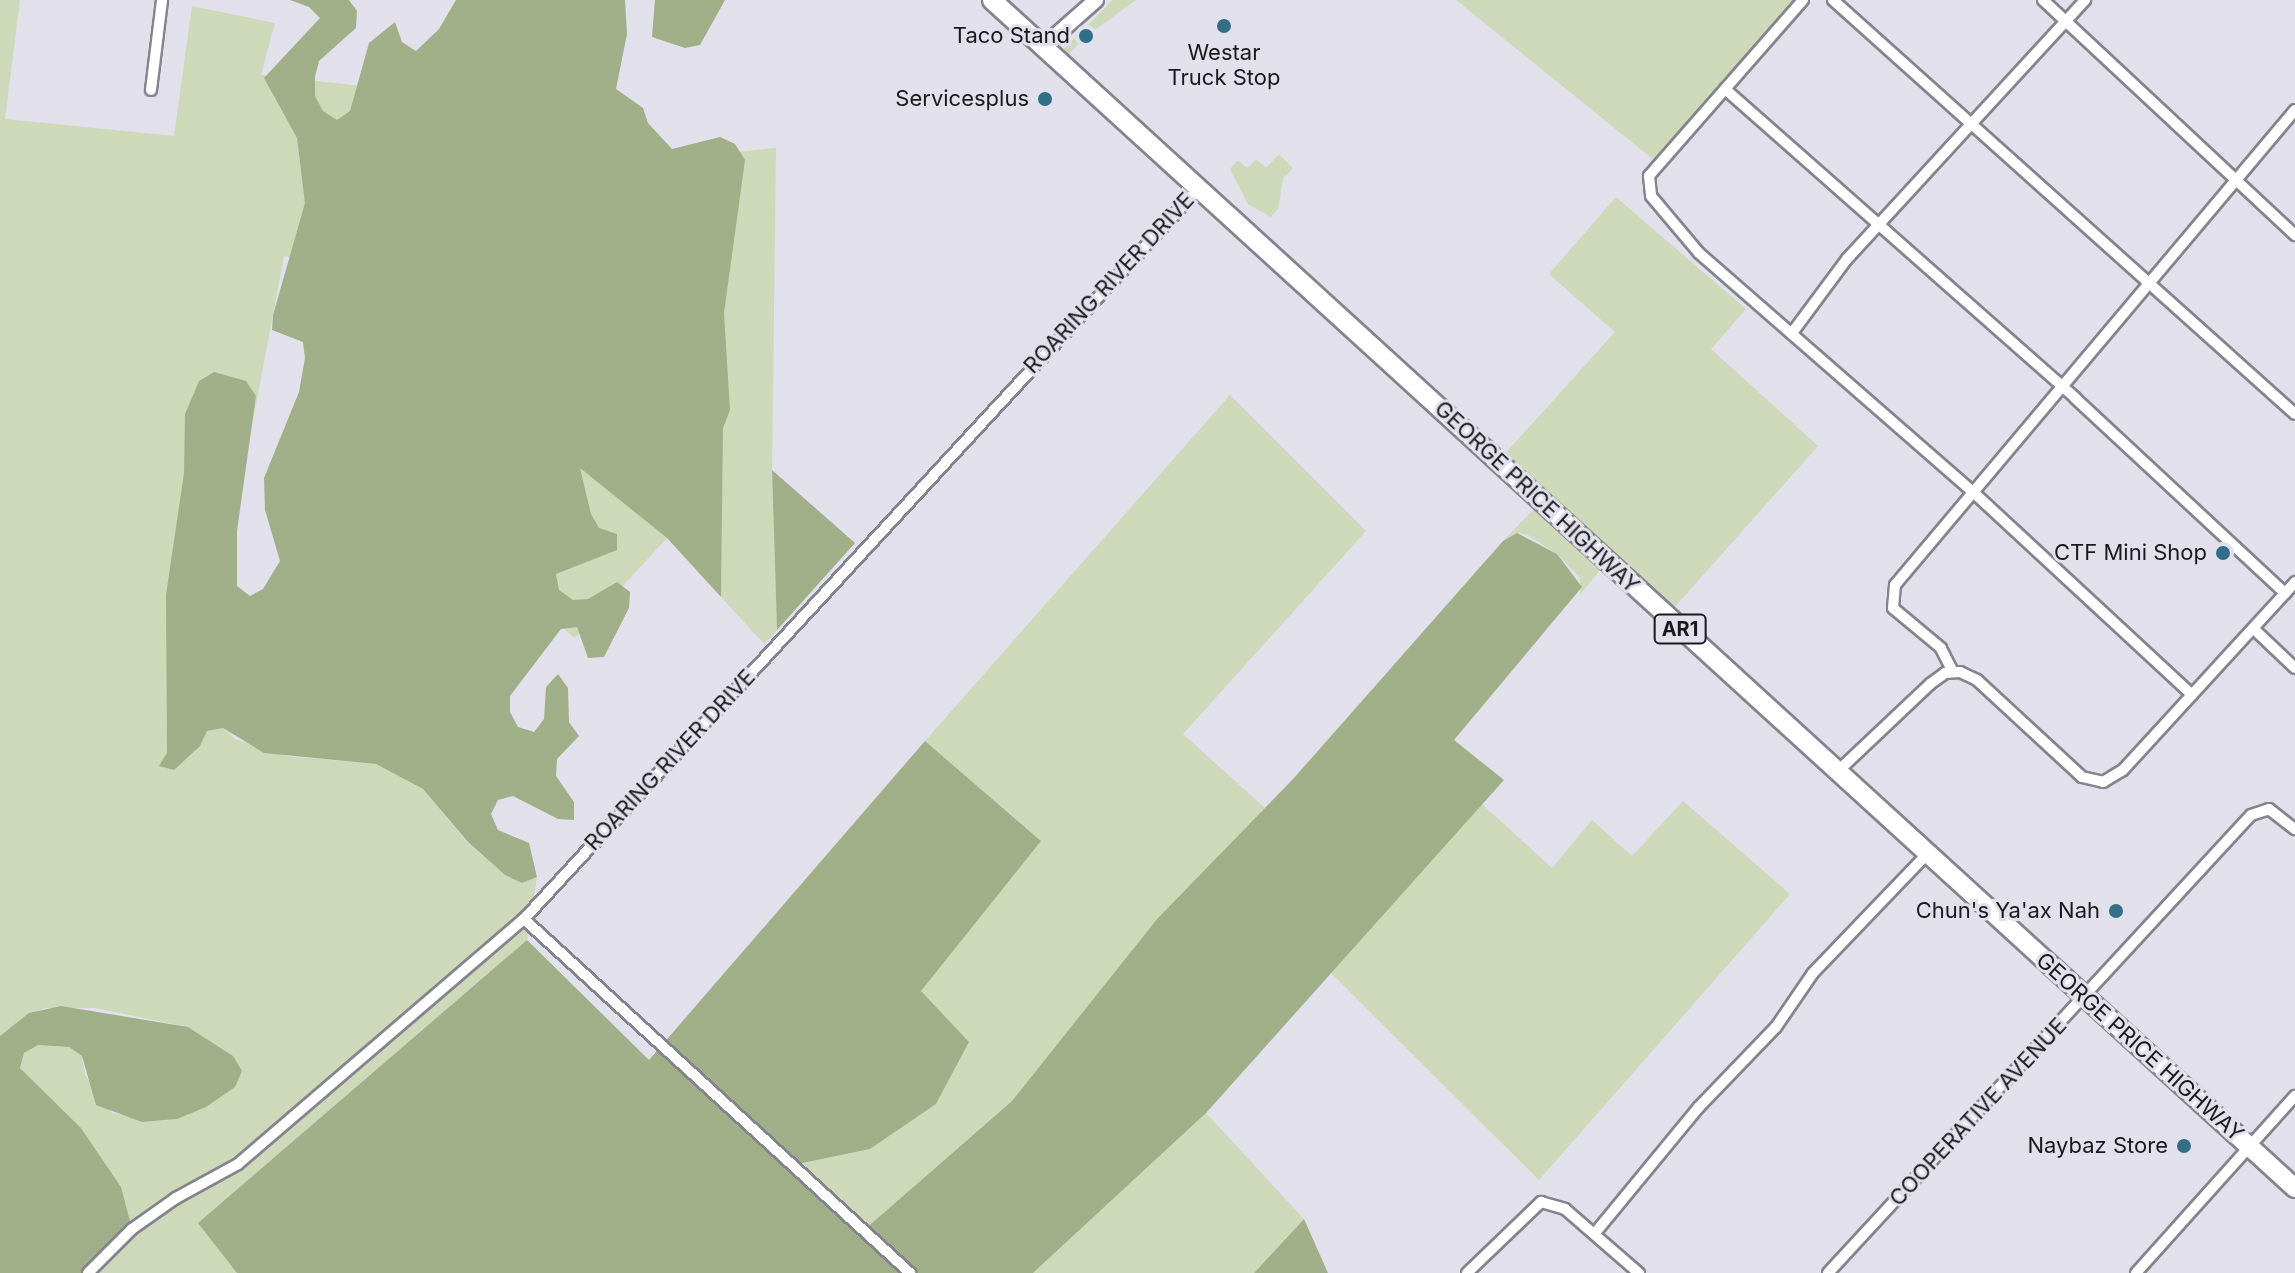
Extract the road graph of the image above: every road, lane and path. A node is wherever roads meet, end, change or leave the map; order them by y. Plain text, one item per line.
1 (162, 0) edge
2 (992, 0) edge
3 (1096, 0) edge
4 (1803, 0) edge
5 (1833, 0) edge
6 (2043, 0) edge
7 (2085, 0) edge
8 (2066, 22) junction
9 (1045, 45) junction
10 (1725, 89) junction
11 (151, 90) dead end
12 (2295, 110) edge
13 (1972, 128) junction
14 (2237, 180) junction
15 (1199, 188) junction
16 (1878, 227) junction
17 (2295, 235) edge
18 (2148, 286) junction
19 (1792, 333) junction
20 (2065, 389) junction
21 (2295, 414) edge
22 (1972, 491) junction
23 (2295, 582) edge
24 (2285, 593) junction
25 (2255, 630) junction
26 (2295, 668) edge
27 (1953, 672) junction
28 (2192, 695) junction
29 (1837, 772) junction
30 (2295, 829) edge
31 (1927, 854) junction
32 (524, 919) junction
33 (2085, 997) junction
34 (2295, 1096) edge
35 (2250, 1147) junction
36 (2295, 1188) edge
37 (1595, 1233) junction
38 (88, 1273) edge
39 (910, 1273) edge
40 (1467, 1273) edge
41 (1639, 1273) edge
42 (1828, 1273) edge
43 (2136, 1273) edge

1 - 11 street
2 - 9 highway, GEORGE PRICE HIGHWAY / AR1
3 - 9 street
4 - 10 street
5 - 13 street
6 - 8 street
7 - 8 street
8 - 13 street
8 - 14 street
9 - 15 highway, GEORGE PRICE HIGHWAY / AR1
10 - 16 street
10 - 19 street
12 - 14 street
13 - 16 street
13 - 18 street
14 - 17 street
14 - 18 street
15 - 29 highway, GEORGE PRICE HIGHWAY / AR1
15 - 32 street, ROARING RIVER DRIVE
16 - 19 street
16 - 20 street
18 - 20 street
18 - 21 street
19 - 22 street
20 - 22 street
20 - 24 street
22 - 27 street
22 - 28 street
23 - 24 street
24 - 25 street
25 - 26 street
25 - 28 street
27 - 28 street
27 - 29 street
29 - 31 highway, GEORGE PRICE HIGHWAY / AR1
30 - 33 street, COOPERATIVE AVENUE
31 - 33 highway, GEORGE PRICE HIGHWAY / AR1
31 - 37 street
32 - 38 street, ROARING RIVER DRIVE
32 - 39 street
33 - 35 highway, GEORGE PRICE HIGHWAY / AR1
33 - 42 street, COOPERATIVE AVENUE
34 - 35 street
35 - 36 highway, GEORGE PRICE HIGHWAY / AR1
35 - 43 street
37 - 40 street
37 - 41 street

